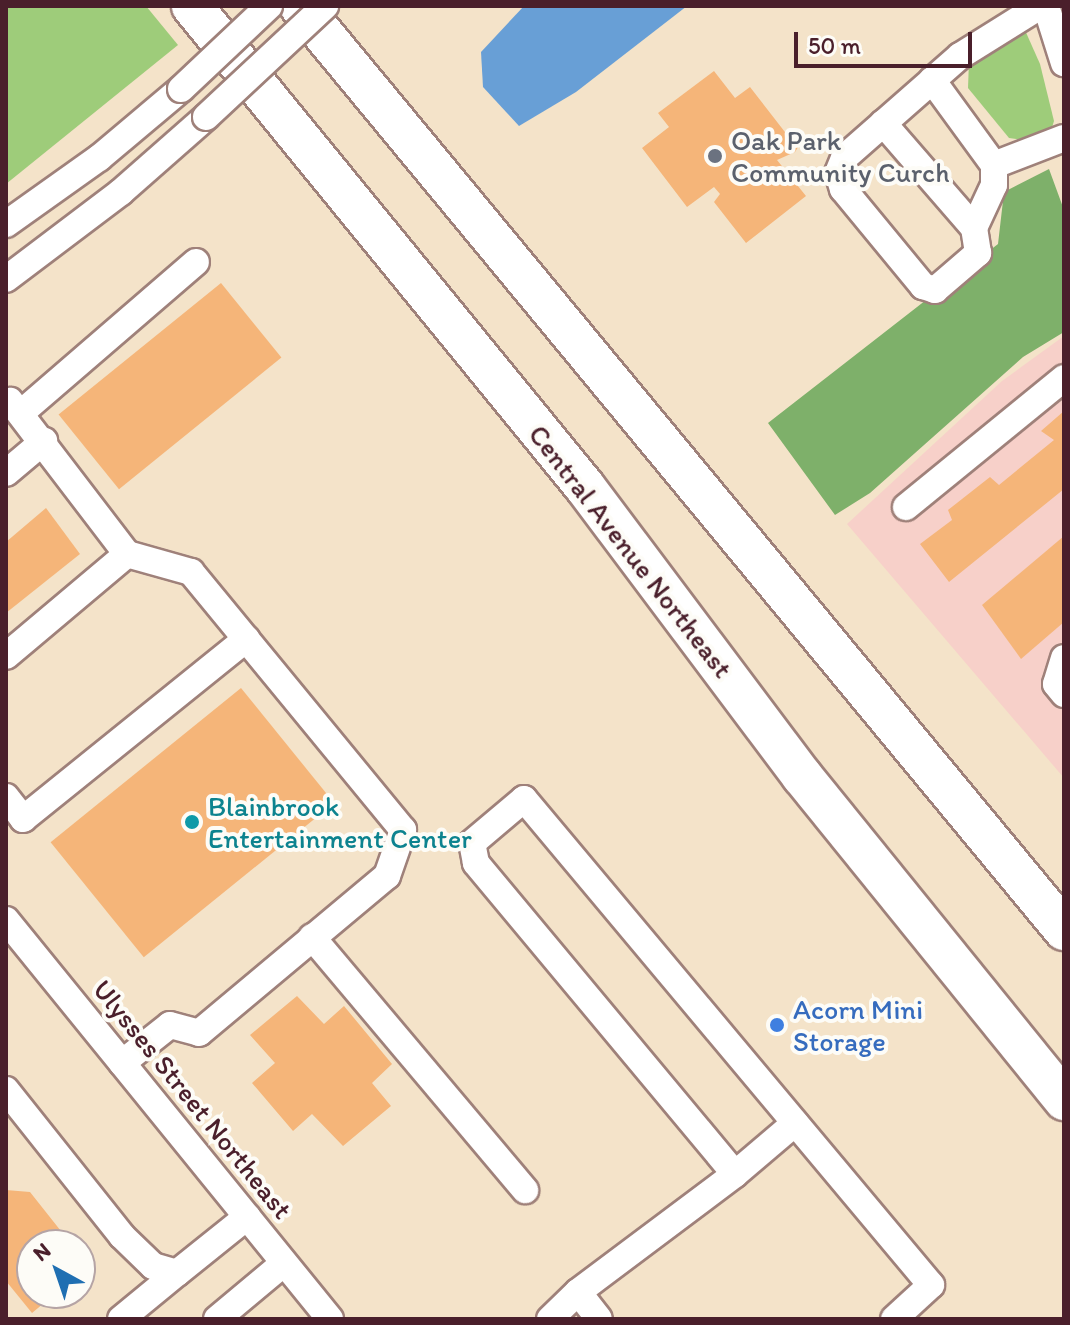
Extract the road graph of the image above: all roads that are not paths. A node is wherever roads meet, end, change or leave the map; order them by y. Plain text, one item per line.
1 (192, 6) edge
2 (269, 6) edge
3 (300, 6) edge
4 (325, 6) edge
5 (1040, 6) edge
6 (1046, 6) edge
7 (1063, 47) edge
8 (932, 80) junction
9 (883, 123) junction
10 (1064, 138) edge
11 (994, 165) junction
12 (6, 224) edge
13 (974, 228) junction
14 (196, 262) dead end
15 (6, 279) edge
16 (1064, 378) edge
17 (44, 441) junction
18 (6, 473) edge
19 (906, 507) dead end
20 (127, 554) junction
21 (246, 639) junction
22 (6, 656) edge
23 (1064, 658) edge
24 (1064, 694) edge
25 (6, 797) edge
26 (6, 920) edge
27 (1064, 930) edge
28 (312, 937) junction
29 (122, 1063) junction
30 (6, 1090) edge
31 (1064, 1100) edge
32 (795, 1123) junction
33 (735, 1174) junction
34 (525, 1190) dead end
35 (247, 1217) junction
36 (284, 1263) junction
37 (177, 1273) junction
38 (578, 1292) junction
39 (121, 1319) edge
40 (217, 1319) edge
41 (330, 1319) edge
42 (550, 1319) edge
43 (599, 1319) edge
44 (894, 1319) edge

1 - 31 highway, Central Avenue Northeast
2 - 12 street, bridge
3 - 27 highway
4 - 15 street, bridge
5 - 8 street
6 - 7 street
8 - 9 street
8 - 11 street
9 - 13 street
9 - 13 street
10 - 11 street
11 - 13 street
14 - 17 street
16 - 19 street
17 - 18 street
17 - 20 street
20 - 21 street
20 - 22 street
21 - 25 street
21 - 28 street
23 - 24 street
26 - 29 street, Ulysses Street Northeast
28 - 29 street
28 - 34 street
29 - 35 street, Ulysses Street Northeast
30 - 37 street
32 - 33 street
32 - 33 street
32 - 44 street
33 - 38 street
35 - 36 street, Ulysses Street Northeast
35 - 37 street
36 - 40 street
36 - 41 street, Ulysses Street Northeast
37 - 39 street
38 - 42 street
38 - 43 street

